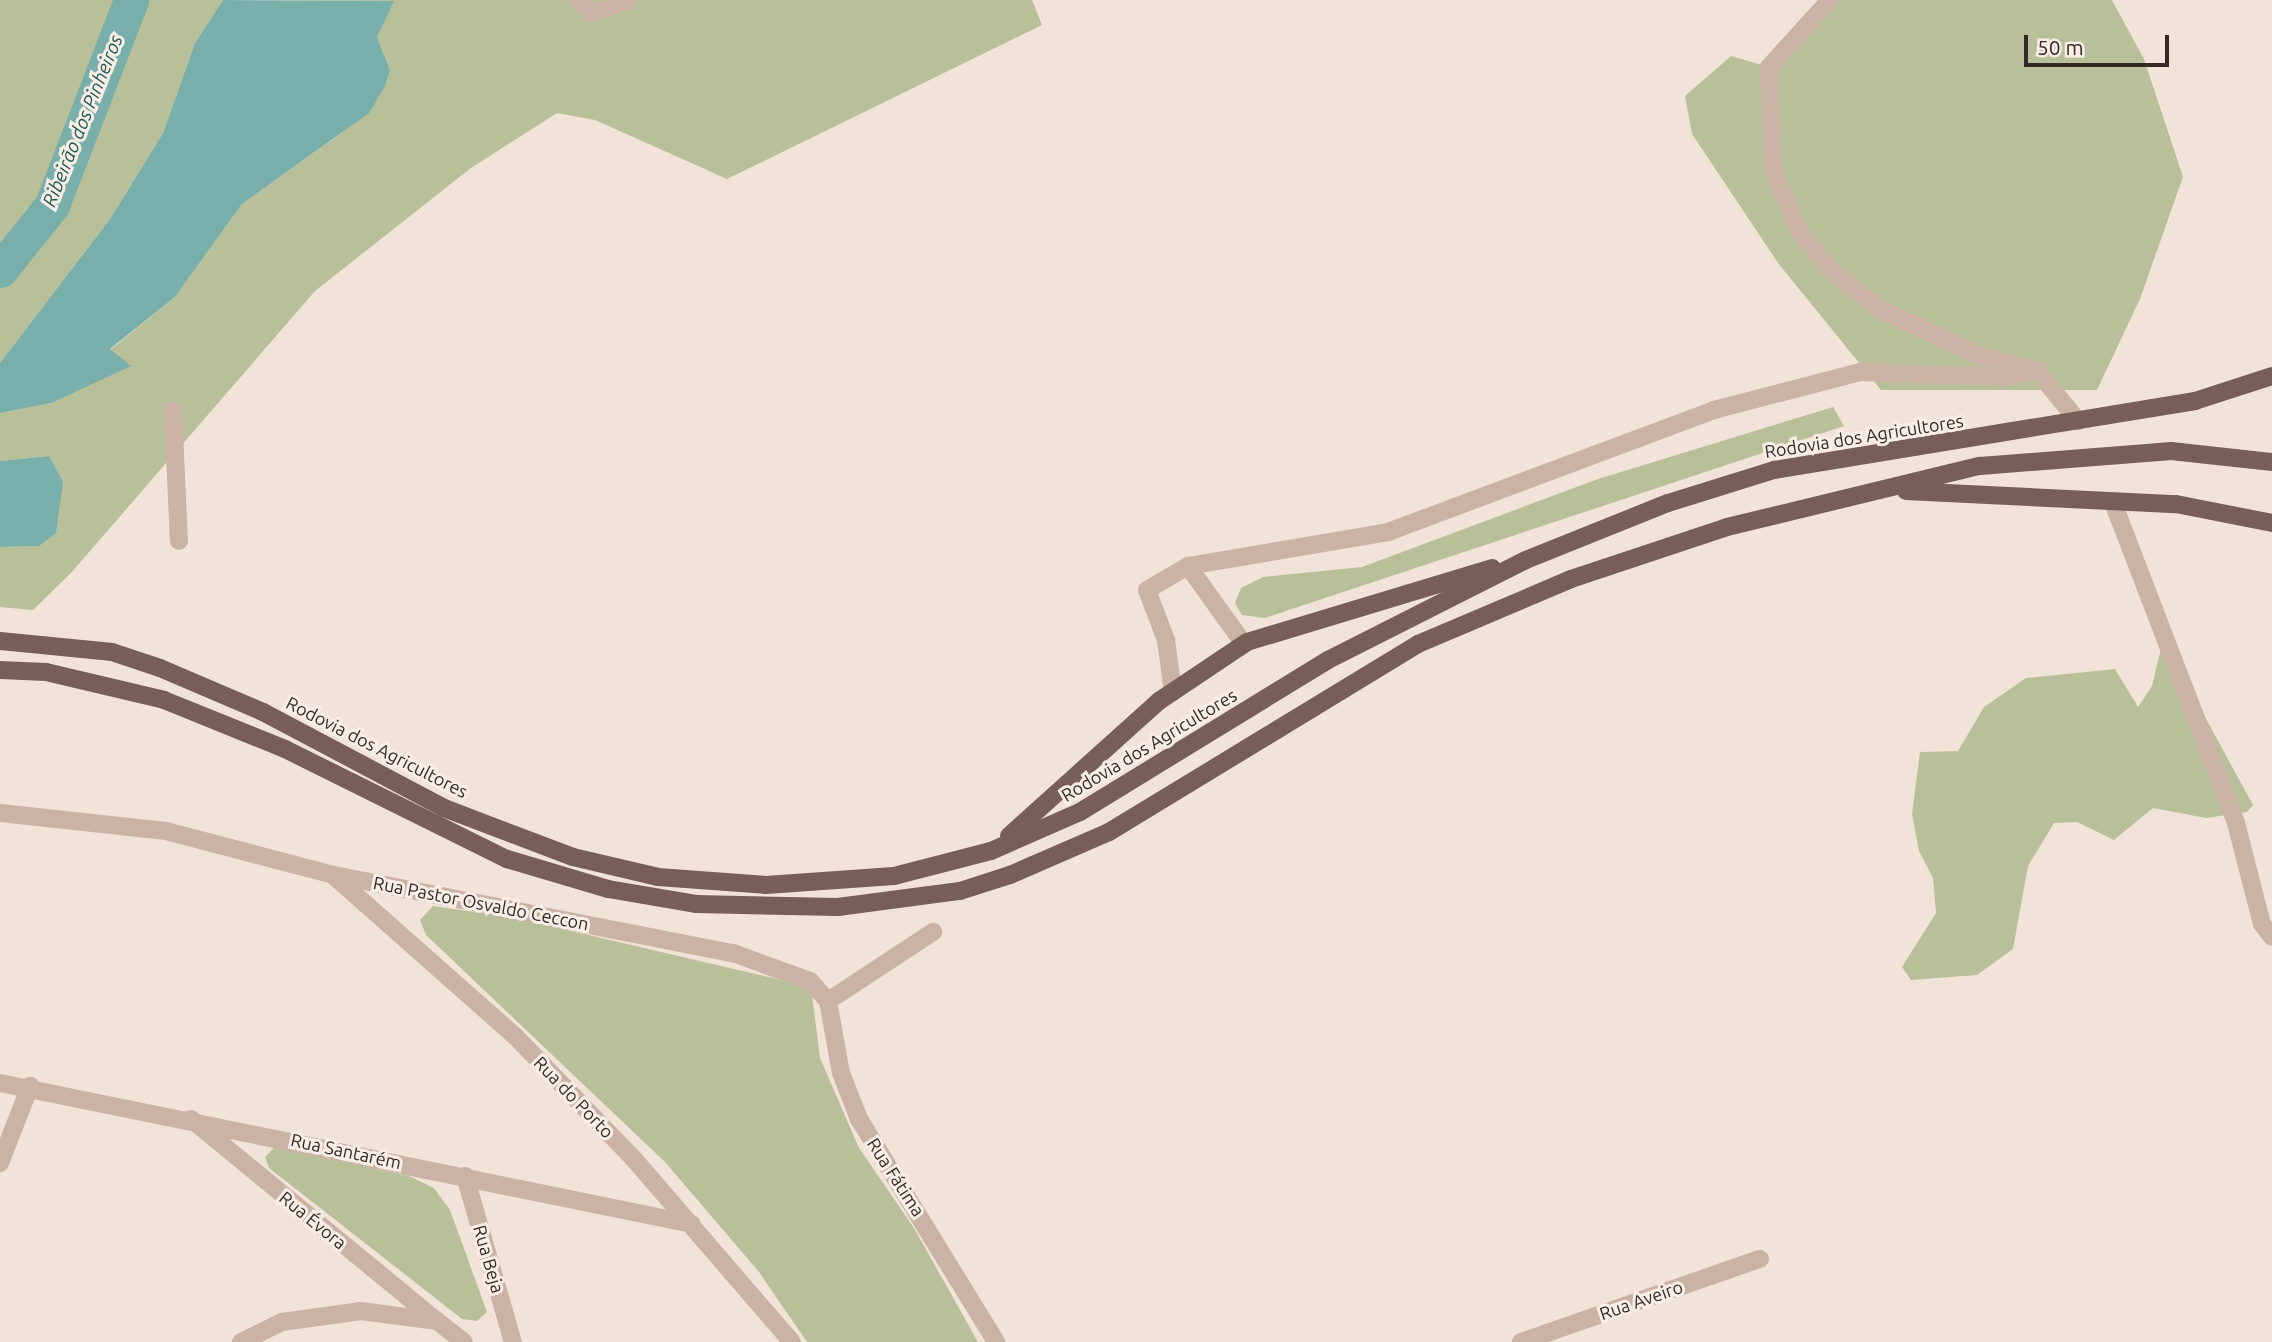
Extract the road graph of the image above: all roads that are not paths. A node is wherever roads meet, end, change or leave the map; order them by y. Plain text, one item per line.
1 (579, 0) edge
2 (628, 0) edge
3 (1829, 0) edge
4 (2036, 371) junction
5 (2272, 376) edge
6 (173, 410) dead end
7 (2078, 421) junction
8 (2272, 462) edge
9 (1879, 495) junction
10 (2114, 505) junction
11 (2272, 523) edge
12 (179, 541) dead end
13 (1526, 560) junction
14 (1188, 566) junction
15 (0, 641) edge
16 (1244, 644) junction
17 (0, 670) edge
18 (1173, 692) junction
19 (0, 813) edge
20 (991, 851) junction
21 (334, 875) junction
22 (933, 932) dead end
23 (2272, 937) edge
24 (828, 1001) junction
25 (0, 1083) edge
26 (30, 1086) junction
27 (189, 1118) junction
28 (0, 1163) edge
29 (465, 1176) junction
30 (692, 1224) junction
31 (1760, 1259) dead end
32 (437, 1321) junction
33 (241, 1342) edge
34 (464, 1342) edge
35 (513, 1342) edge
36 (792, 1342) edge
37 (996, 1342) edge
38 (1521, 1342) edge

1 - 2 street
3 - 4 street
4 - 7 street
4 - 14 street
5 - 7 main road, Rodovia dos Agricultores
6 - 12 street
7 - 13 main road, Rodovia dos Agricultores
8 - 9 main road
9 - 10 main road
9 - 17 main road
10 - 11 main road
10 - 23 street
13 - 16 main road
13 - 20 main road, Rodovia dos Agricultores
14 - 16 street
14 - 18 street
15 - 20 main road, Rodovia dos Agricultores
16 - 18 main road
18 - 20 main road
19 - 21 street, Rua Pastor Osvaldo Ceccon
21 - 24 street, Rua Pastor Osvaldo Ceccon
21 - 30 street, Rua do Porto
22 - 24 street
24 - 37 street, Rua Fátima
25 - 26 street, Rua Santarém
26 - 27 street, Rua Santarém
26 - 28 street
27 - 29 street, Rua Santarém
27 - 32 street, Rua Évora
29 - 30 street, Rua Santarém
29 - 35 street, Rua Beja
30 - 36 street, Rua do Porto
31 - 38 street, Rua Aveiro
32 - 33 street
32 - 34 street, Rua Évora

